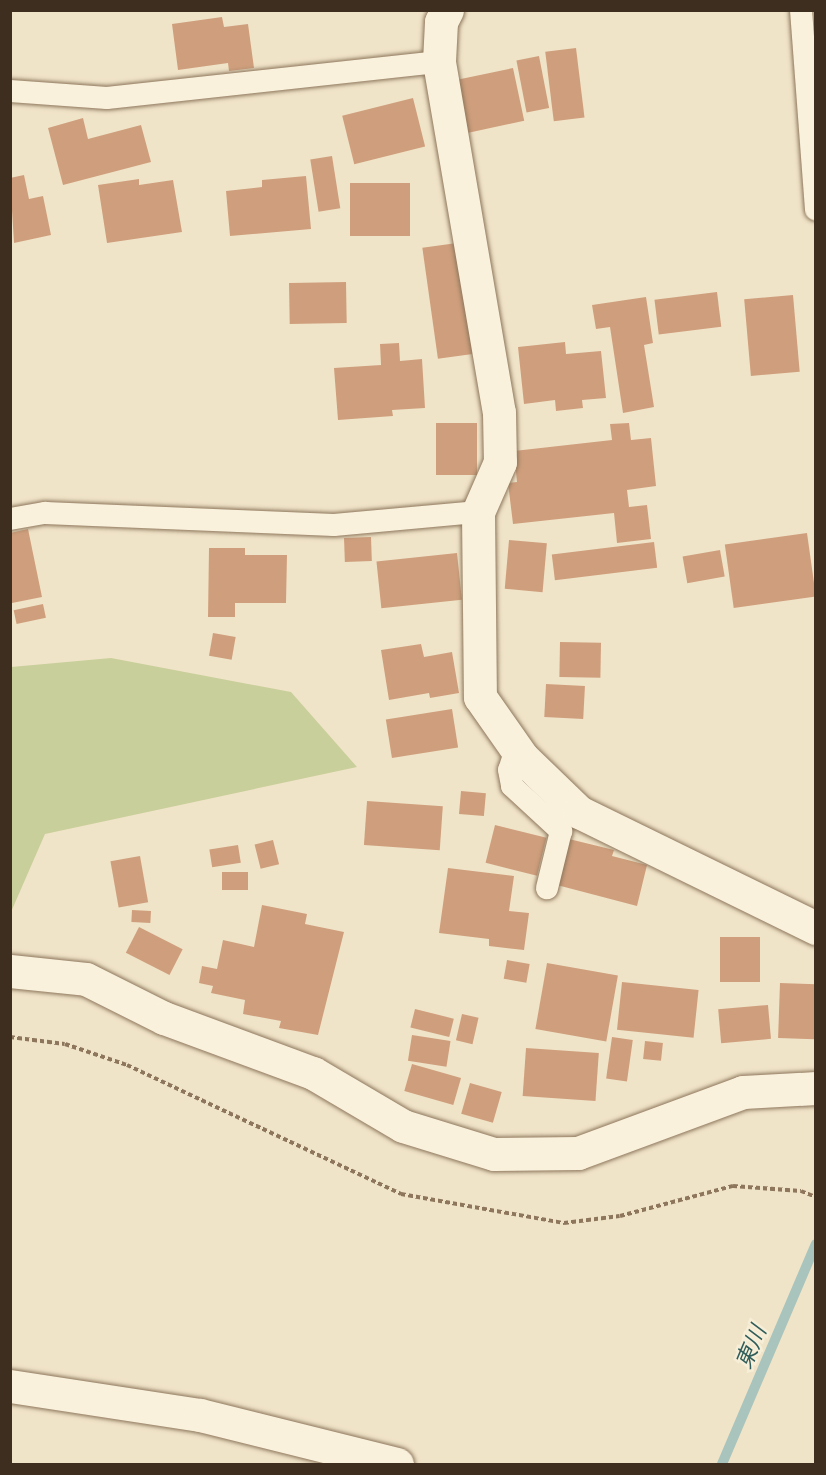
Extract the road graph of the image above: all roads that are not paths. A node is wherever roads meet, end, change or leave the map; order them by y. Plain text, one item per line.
1 (447, 10) edge
2 (801, 10) edge
3 (439, 62) junction
4 (10, 91) edge
5 (816, 209) edge
6 (478, 512) junction
7 (10, 519) edge
8 (516, 749) junction
9 (547, 888) dead end
10 (816, 928) edge
11 (10, 971) edge
12 (816, 1088) edge
13 (10, 1386) edge
14 (397, 1464) edge

1 - 3 street
2 - 5 lane
3 - 4 lane
3 - 6 street
6 - 7 lane
6 - 8 street
8 - 9 lane
8 - 10 street
11 - 12 street
13 - 14 street

